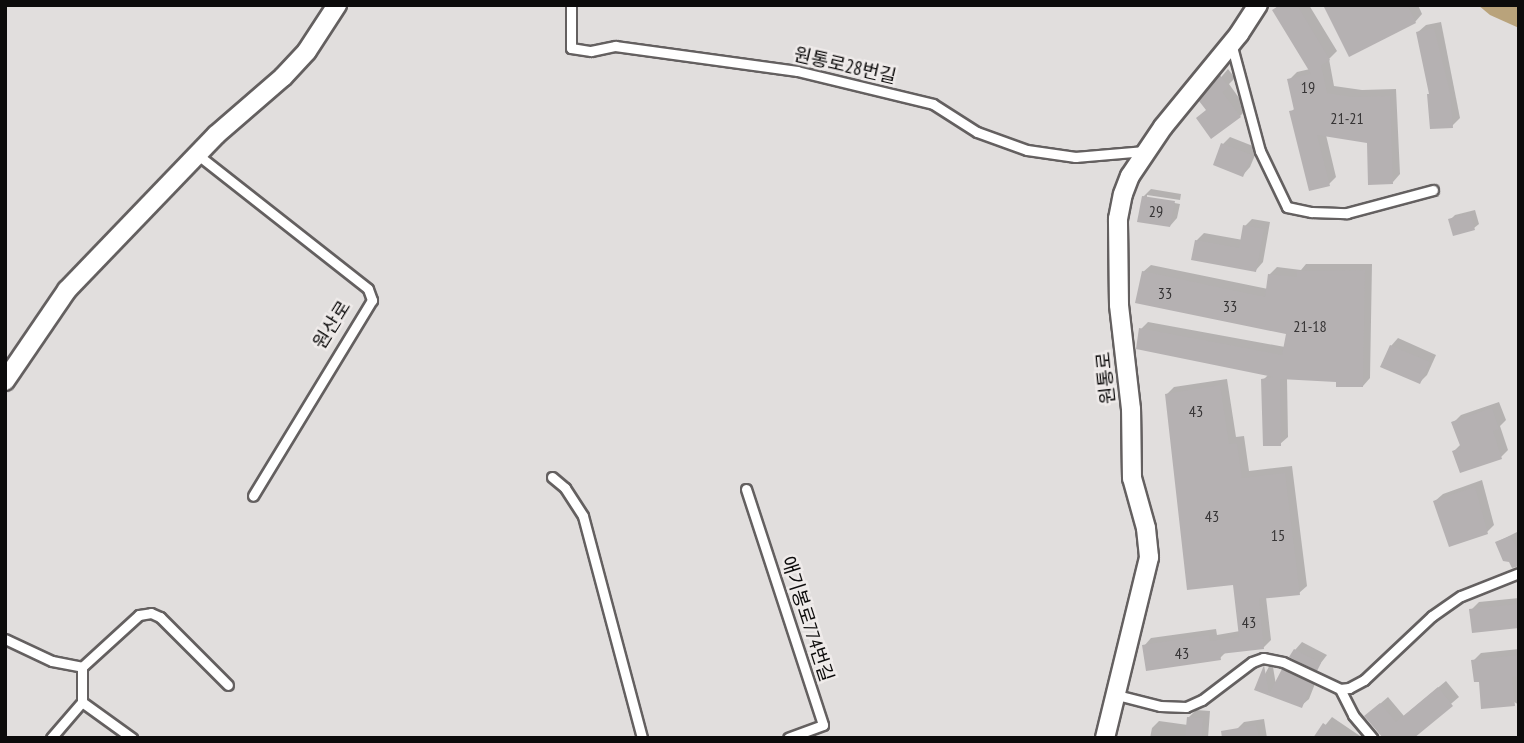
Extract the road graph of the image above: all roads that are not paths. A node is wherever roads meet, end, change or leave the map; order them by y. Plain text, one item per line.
1 (337, 5) edge
2 (571, 5) edge
3 (1258, 5) edge
4 (1231, 43) junction
5 (1145, 151) junction
6 (198, 155) junction
7 (1433, 190) dead end
8 (5, 381) edge
9 (552, 477) dead end
10 (746, 489) dead end
11 (253, 496) dead end
12 (1519, 573) edge
13 (5, 639) edge
14 (82, 667) junction
15 (228, 685) dead end
16 (1340, 689) junction
17 (1117, 695) junction
18 (82, 702) junction
19 (51, 738) edge
20 (132, 738) edge
21 (642, 738) edge
22 (788, 738) edge
23 (1105, 738) edge
24 (1372, 738) edge

1 - 6 street
2 - 5 lane, 원통로28번길
3 - 4 street, 원통로
4 - 5 street, 원통로
4 - 7 lane
5 - 17 street, 원통로
6 - 8 street
6 - 11 lane, 원산로
9 - 21 lane
10 - 22 lane, 애기봉로774번길
12 - 16 lane
13 - 14 lane
14 - 15 lane
14 - 18 lane
16 - 17 lane
16 - 24 lane
17 - 23 street, 원통로
18 - 19 lane
18 - 20 lane

